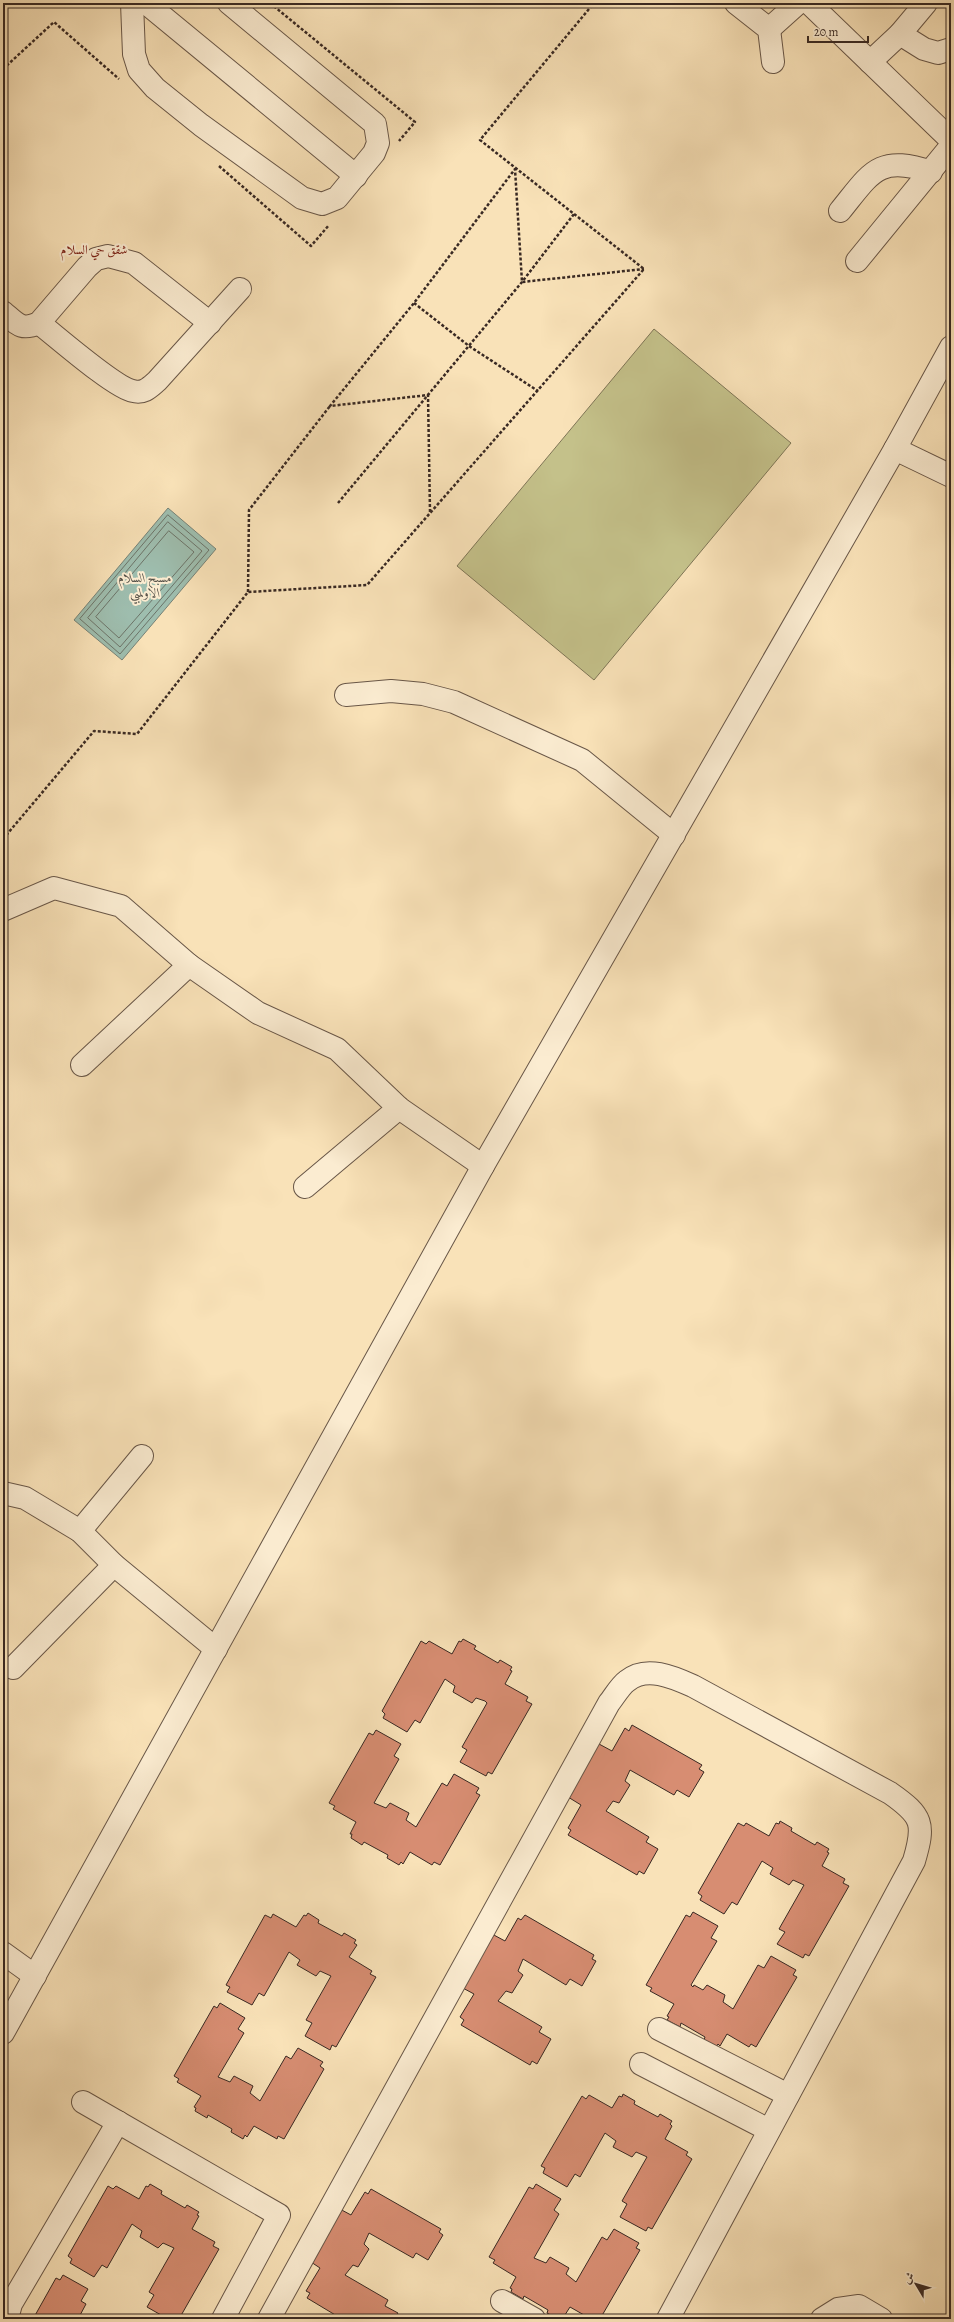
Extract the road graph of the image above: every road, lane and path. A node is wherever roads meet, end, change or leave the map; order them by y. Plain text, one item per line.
1 (132, 3) edge
2 (146, 3) edge
3 (229, 3) edge
4 (270, 3) edge
5 (594, 3) edge
6 (736, 3) edge
7 (798, 3) edge
8 (809, 3) edge
9 (926, 3) edge
10 (769, 29) junction
11 (900, 34) junction
12 (951, 49) edge
13 (773, 62) dead end
14 (870, 62) junction
15 (3, 69) edge
16 (125, 84) dead end
17 (951, 140) edge
18 (396, 145) dead end
19 (951, 146) edge
20 (215, 163) dead end
21 (515, 169) junction
22 (931, 172) junction
23 (356, 176) junction
24 (840, 211) dead end
25 (574, 214) junction
26 (331, 222) dead end
27 (857, 261) dead end
28 (644, 269) junction
29 (522, 282) junction
30 (240, 289) dead end
31 (414, 303) junction
32 (3, 312) edge
33 (39, 323) junction
34 (210, 323) junction
35 (469, 346) junction
36 (951, 347) edge
37 (538, 391) junction
38 (428, 396) junction
39 (330, 406) junction
40 (895, 448) junction
41 (951, 476) edge
42 (338, 503) dead end
43 (430, 513) junction
44 (248, 592) junction
45 (346, 696) dead end
46 (674, 835) junction
47 (3, 840) edge
48 (3, 910) edge
49 (189, 965) junction
50 (82, 1064) dead end
51 (399, 1108) junction
52 (483, 1166) junction
53 (305, 1187) dead end
54 (142, 1456) dead end
55 (3, 1493) edge
56 (80, 1531) junction
57 (114, 1565) junction
58 (216, 1649) junction
59 (13, 1668) dead end
60 (3, 1953) edge
61 (34, 1976) junction
62 (659, 2029) dead end
63 (3, 2033) edge
64 (641, 2064) dead end
65 (788, 2095) junction
66 (83, 2102) dead end
67 (118, 2122) junction
68 (769, 2130) junction
69 (502, 2300) dead end
70 (7, 2319) edge
71 (223, 2319) edge
72 (269, 2319) edge
73 (534, 2319) edge
74 (668, 2319) edge
75 (822, 2319) edge
76 (882, 2319) edge

1 - 23 street
2 - 23 street
3 - 23 street
4 - 18 path
5 - 21 path
6 - 10 street
7 - 10 street
8 - 14 street
9 - 11 street
10 - 13 street
11 - 12 street
11 - 14 street
14 - 17 street
15 - 16 path
19 - 22 street
20 - 26 path
21 - 25 path
21 - 29 path
21 - 31 path
22 - 24 street
22 - 27 street
25 - 28 path
25 - 29 path
28 - 29 path
28 - 37 path
29 - 35 path
30 - 34 street
31 - 35 path
31 - 39 path
32 - 33 street
33 - 34 street
33 - 34 street
35 - 37 path
35 - 38 path
36 - 40 street
37 - 43 path
38 - 39 path
38 - 42 path
38 - 43 path
39 - 44 path
40 - 41 street
40 - 46 street
43 - 44 path
44 - 47 path
45 - 46 street
46 - 52 street
48 - 49 street
49 - 50 street
49 - 51 street
51 - 52 street
51 - 53 street
52 - 58 street
54 - 56 street
55 - 56 street
56 - 57 street
57 - 58 street
57 - 59 street
58 - 61 street
60 - 61 street
61 - 63 street
62 - 65 street
64 - 68 street
65 - 68 street
65 - 72 street
66 - 67 street
67 - 70 street
67 - 71 street
68 - 74 street
69 - 73 street
75 - 76 street

